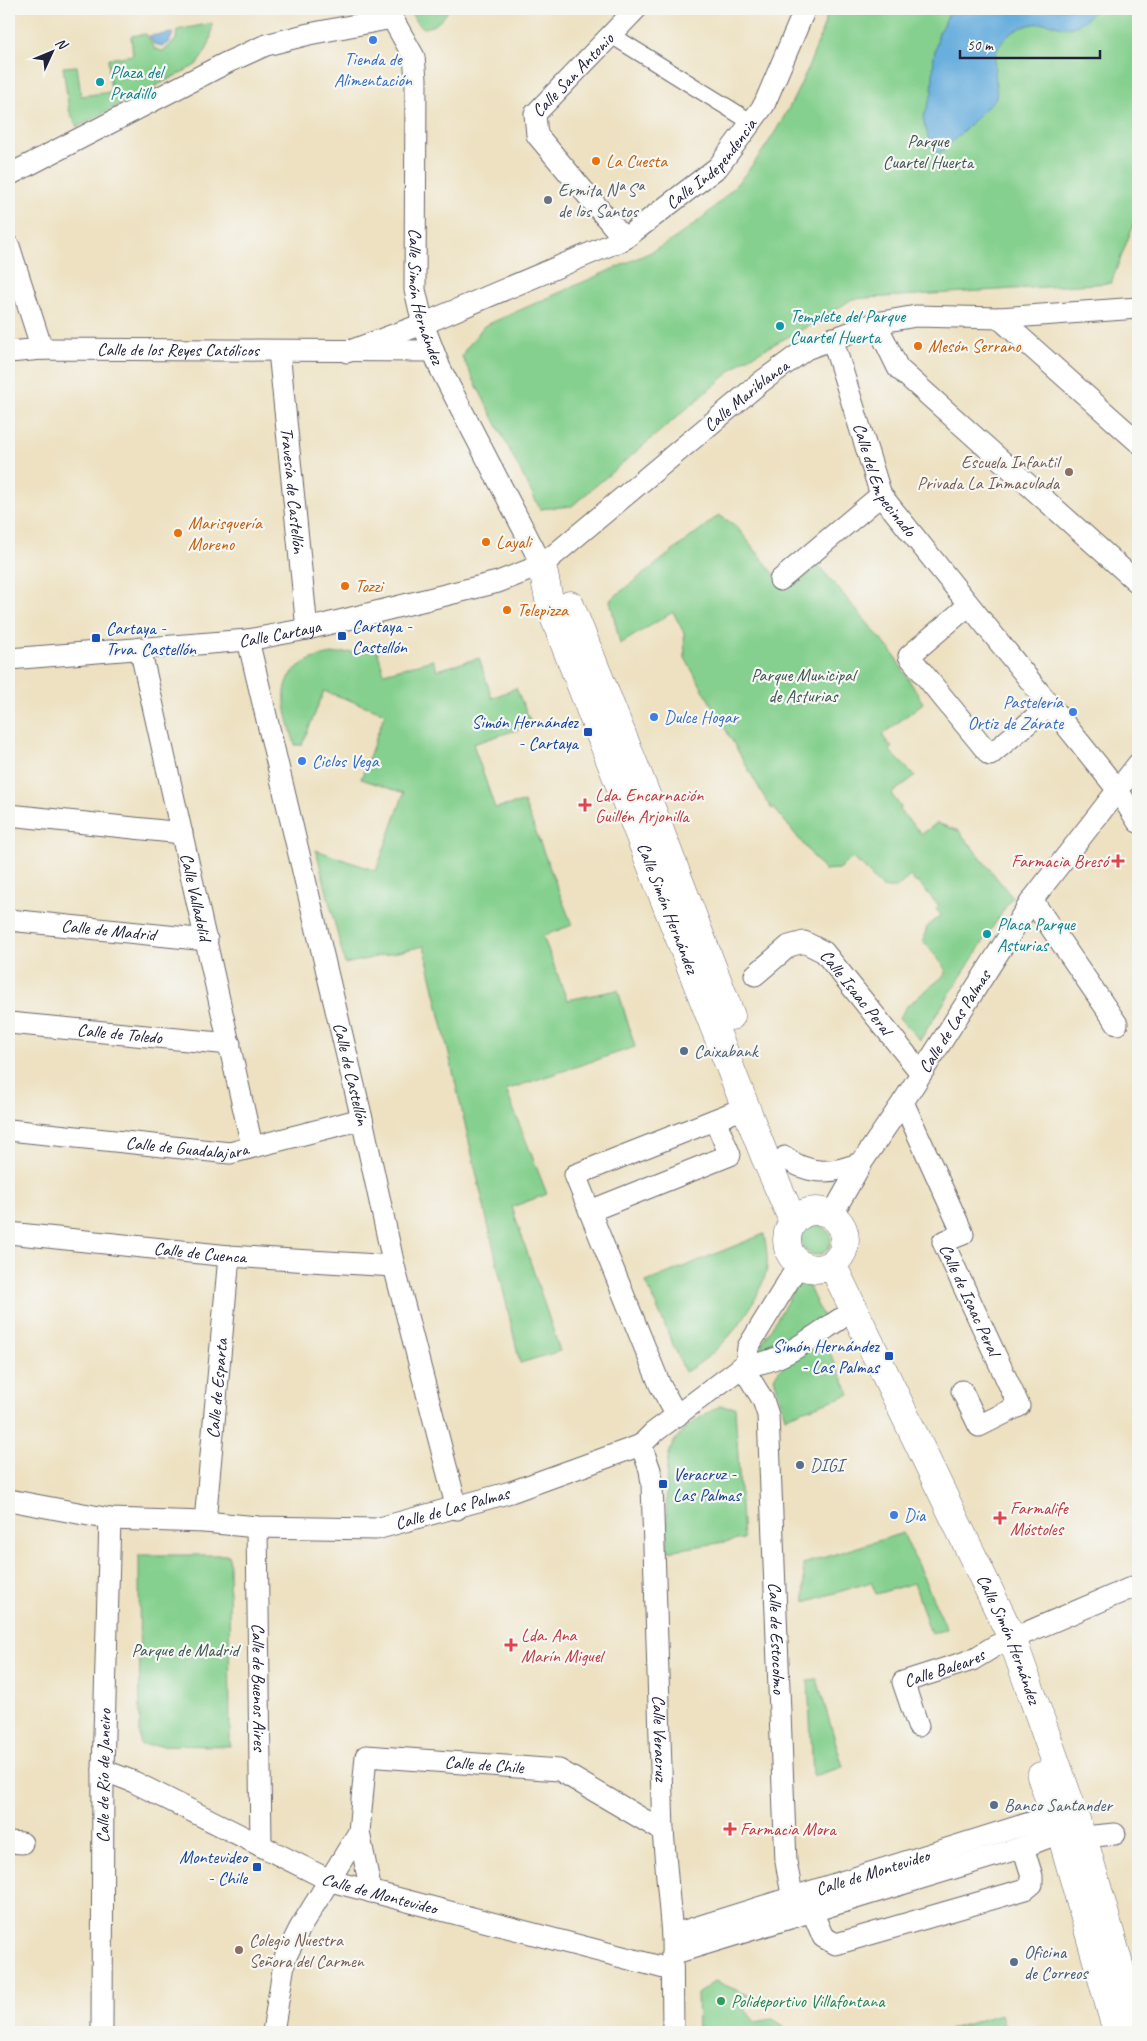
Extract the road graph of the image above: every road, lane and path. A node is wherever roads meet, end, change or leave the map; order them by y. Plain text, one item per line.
1 (636, 9) edge
2 (805, 9) edge
3 (389, 14) edge
4 (610, 35) junction
5 (751, 122) junction
6 (9, 176) edge
7 (624, 239) junction
8 (9, 246) edge
9 (1138, 308) edge
10 (1000, 318) junction
11 (876, 323) junction
12 (423, 324) junction
13 (832, 338) junction
14 (42, 349) junction
15 (279, 351) junction
16 (433, 351) junction
17 (9, 352) edge
18 (347, 352) junction
19 (1138, 442) edge
20 (881, 495) junction
21 (542, 565) junction
22 (780, 580) dead end
23 (1138, 583) edge
24 (969, 605) junction
25 (307, 629) junction
26 (248, 640) junction
27 (140, 648) junction
28 (9, 659) edge
29 (1050, 705) junction
30 (1138, 764) edge
31 (1117, 789) junction
32 (9, 815) edge
33 (1138, 822) edge
34 (182, 833) junction
35 (1032, 900) junction
36 (9, 920) edge
37 (207, 940) junction
38 (755, 975) dead end
39 (9, 1023) edge
40 (1117, 1024) dead end
41 (230, 1044) junction
42 (921, 1074) junction
43 (903, 1102) junction
44 (746, 1107) junction
45 (362, 1119) junction
46 (715, 1120) junction
47 (9, 1130) edge
48 (252, 1146) junction
49 (785, 1157) junction
50 (862, 1162) junction
51 (590, 1211) junction
52 (811, 1215) junction
53 (9, 1234) edge
54 (229, 1256) junction
55 (394, 1266) junction
56 (817, 1266) junction
57 (840, 1319) junction
58 (744, 1365) junction
59 (962, 1391) dead end
60 (677, 1416) junction
61 (641, 1445) junction
62 (9, 1500) edge
63 (456, 1509) junction
64 (110, 1519) junction
65 (204, 1522) junction
66 (257, 1527) junction
67 (1138, 1585) edge
68 (1003, 1642) junction
69 (918, 1726) dead end
70 (103, 1770) junction
71 (1070, 1824) junction
72 (663, 1831) junction
73 (359, 1832) junction
74 (1114, 1834) dead end
75 (261, 1846) junction
76 (1023, 1847) junction
77 (331, 1881) junction
78 (371, 1892) junction
79 (800, 1908) junction
80 (672, 1953) junction
81 (102, 2032) edge
82 (273, 2032) edge
83 (673, 2032) edge
84 (1117, 2032) edge
85 (1138, 2032) edge

1 - 4 street, Calle San Antonio
2 - 5 street, Calle Independencia
3 - 6 street
3 - 12 street, Calle Simón Hernández
4 - 5 street
4 - 7 street, Calle San Antonio
5 - 7 street, Calle Independencia
7 - 12 street, Calle Independencia
8 - 14 street
9 - 10 street, Calle Mariblanca
10 - 11 street, Calle Mariblanca
10 - 19 street
11 - 13 street, Calle Mariblanca
11 - 23 street
12 - 16 street, Calle Simón Hernández
12 - 18 street, Calle de los Reyes Católicos
13 - 20 street, Calle del Empecinado
13 - 21 street, Calle Mariblanca
14 - 15 street, Calle de los Reyes Católicos
14 - 17 street, Calle de los Reyes Católicos
15 - 18 street, Calle de los Reyes Católicos
15 - 25 street, Travesía de Castellón
16 - 18 street, Calle de los Reyes Católicos
16 - 21 street, Calle Simón Hernández
20 - 22 street
20 - 24 street, Calle del Empecinado
21 - 25 street, Calle Cartaya
21 - 44 street, Calle Simón Hernández
21 - 49 street, Calle Simón Hernández
24 - 29 street, Calle del Empecinado
24 - 29 street
25 - 26 street, Calle Cartaya
26 - 27 street, Calle Cartaya
26 - 45 street, Calle de Castellón
27 - 28 street, Calle Cartaya
27 - 34 street, Calle Valladolid
29 - 31 street, Calle del Empecinado
30 - 31 street, Calle de Las Palmas
31 - 33 street, Calle del Empecinado
31 - 35 street, Calle de Las Palmas
32 - 34 street
34 - 37 street, Calle Valladolid
35 - 40 street
35 - 42 street, Calle de Las Palmas
36 - 37 street, Calle de Madrid
37 - 41 street, Calle Valladolid
38 - 42 street, Calle Isaac Peral
39 - 41 street, Calle de Toledo
41 - 48 street, Calle Valladolid
42 - 43 street, Calle de Las Palmas
43 - 50 street, Calle de Las Palmas
43 - 59 street, Calle de Isaac Peral
44 - 46 street
44 - 52 street, Calle Simón Hernández
45 - 48 street, Calle de Guadalajara
45 - 55 street, Calle de Castellón
46 - 51 street
46 - 51 street
47 - 48 street, Calle de Guadalajara
49 - 50 street
49 - 52 street, Calle Simón Hernández
50 - 52 street, Calle de Las Palmas
51 - 60 street
52 - 56 street
52 - 56 street
53 - 54 street, Calle de Cuenca
54 - 55 street, Calle de Cuenca
54 - 65 street, Calle de Esparta
55 - 63 street, Calle de Castellón
56 - 57 street, Calle Simón Hernández
56 - 58 street
56 - 68 street, Calle Simón Hernández
57 - 58 street
57 - 68 street, Calle Simón Hernández
58 - 60 street, Calle de Las Palmas
58 - 79 street, Calle de Estocolmo
60 - 61 street, Calle de Las Palmas
61 - 63 street, Calle de Las Palmas
61 - 72 street, Calle Veracruz
62 - 64 street, Calle de Las Palmas
63 - 66 street, Calle de Las Palmas
64 - 65 street, Calle de Las Palmas
64 - 70 street, Calle de Río de Janeiro
65 - 66 street, Calle de Las Palmas
66 - 75 street, Calle de Buenos Aires
67 - 68 street, Calle Baleares
68 - 69 street, Calle Baleares
68 - 71 street, Calle Simón Hernández
70 - 75 street, Calle de Montevideo
70 - 81 street, Calle de Río de Janeiro
71 - 74 street
71 - 76 street, Calle de Montevideo
71 - 79 street, Calle de Montevideo
71 - 84 street, Calle Simón Hernández
71 - 85 street, Calle Simón Hernández
72 - 73 street, Calle de Chile
72 - 80 street, Calle Veracruz
73 - 77 street, Calle de Chile
73 - 78 street, Calle de Chile
75 - 77 street, Calle de Montevideo
76 - 79 street, Calle de Montevideo
76 - 79 street, Calle de Montevideo
77 - 78 street, Calle de Montevideo
77 - 82 street, Calle de Chile
78 - 80 street, Calle de Montevideo
79 - 80 street, Calle de Montevideo
80 - 83 street, Calle Veracruz

